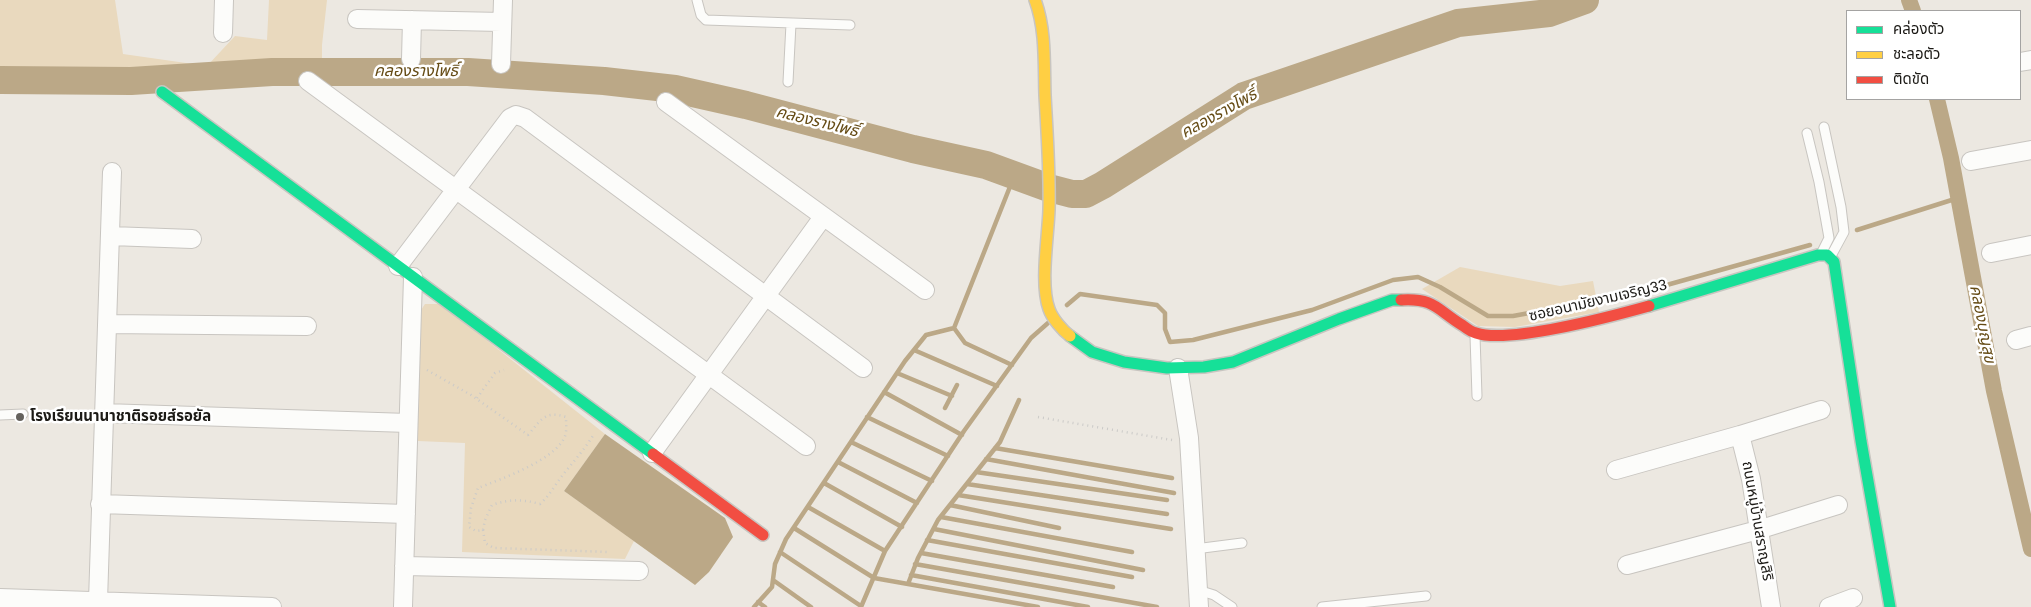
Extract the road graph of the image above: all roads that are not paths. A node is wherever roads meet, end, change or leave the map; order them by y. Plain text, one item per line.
1 (224, 0) edge
2 (503, 0) edge
3 (697, 0) edge
4 (1035, 0) edge
5 (357, 18) dead end
6 (412, 20) junction
7 (502, 22) junction
8 (791, 24) junction
9 (850, 25) dead end
10 (223, 33) dead end
11 (411, 59) dead end
12 (501, 64) dead end
13 (308, 81) dead end
14 (788, 82) dead end
15 (162, 92) dead end
16 (666, 102) dead end
17 (1824, 127) dead end
18 (1807, 133) dead end
19 (2031, 150) edge
20 (1971, 161) dead end
21 (112, 172) dead end
22 (456, 190) junction
23 (823, 216) junction
24 (111, 236) junction
25 (192, 239) dead end
26 (2031, 245) edge
27 (1991, 253) dead end
28 (1826, 255) junction
29 (398, 266) junction
30 (413, 277) junction
31 (925, 290) dead end
32 (766, 296) junction
33 (107, 324) junction
34 (307, 326) dead end
35 (1475, 333) junction
36 (863, 368) dead end
37 (1178, 368) junction
38 (708, 375) junction
39 (1477, 396) dead end
40 (1821, 410) dead end
41 (104, 413) junction
42 (23, 414) dead end
43 (0, 415) edge
44 (408, 423) junction
45 (1740, 435) junction
46 (806, 446) dead end
47 (652, 453) junction
48 (1616, 470) dead end
49 (100, 504) junction
50 (1838, 504) dead end
51 (406, 514) junction
52 (1758, 530) junction
53 (763, 534) dead end
54 (1242, 542) dead end
55 (1195, 549) junction
56 (1627, 565) dead end
57 (404, 566) junction
58 (639, 571) dead end
59 (1426, 596) dead end
60 (0, 598) edge
61 (1853, 598) dead end
62 (1199, 599) edge
63 (98, 601) junction
64 (49, 603) edge
65 (272, 607) edge
66 (402, 607) edge
67 (1232, 607) edge
68 (1322, 607) edge
69 (1771, 607) edge
70 (1829, 607) edge
71 (1890, 607) edge

1 - 10 street
2 - 7 street
3 - 8 lane
4 - 37 street, ซอยอนามัยงามเจริญ33
5 - 6 street
6 - 7 street
6 - 11 street
7 - 12 street
8 - 9 lane
8 - 14 lane
13 - 22 street
15 - 29 street
16 - 23 street
17 - 28 lane
18 - 28 lane
19 - 20 street
21 - 24 street
22 - 29 street
22 - 32 street
22 - 38 street
23 - 31 street
23 - 32 street
24 - 25 street
24 - 33 street
26 - 27 street
28 - 35 street, ซอยอนามัยงามเจริญ33
28 - 71 street
29 - 30 street
30 - 44 street
30 - 47 street
32 - 36 street
32 - 38 street
33 - 34 street
33 - 41 street
35 - 37 street, ซอยอนามัยงามเจริญ33
35 - 39 lane
37 - 55 street
38 - 46 street
38 - 47 street
40 - 45 street
41 - 44 street
41 - 49 street
42 - 43 lane
44 - 51 street
45 - 48 street
45 - 52 street, ถนนหมู่บ้านสราญสิริ
47 - 53 street
49 - 51 street
49 - 63 street
50 - 52 street
51 - 57 street
52 - 56 street
52 - 69 street, ถนนหมู่บ้านสราญสิริ
54 - 55 lane
55 - 62 street
57 - 58 street
57 - 66 street
59 - 68 lane
60 - 64 street
61 - 70 street
62 - 67 lane
63 - 64 street
63 - 65 street

